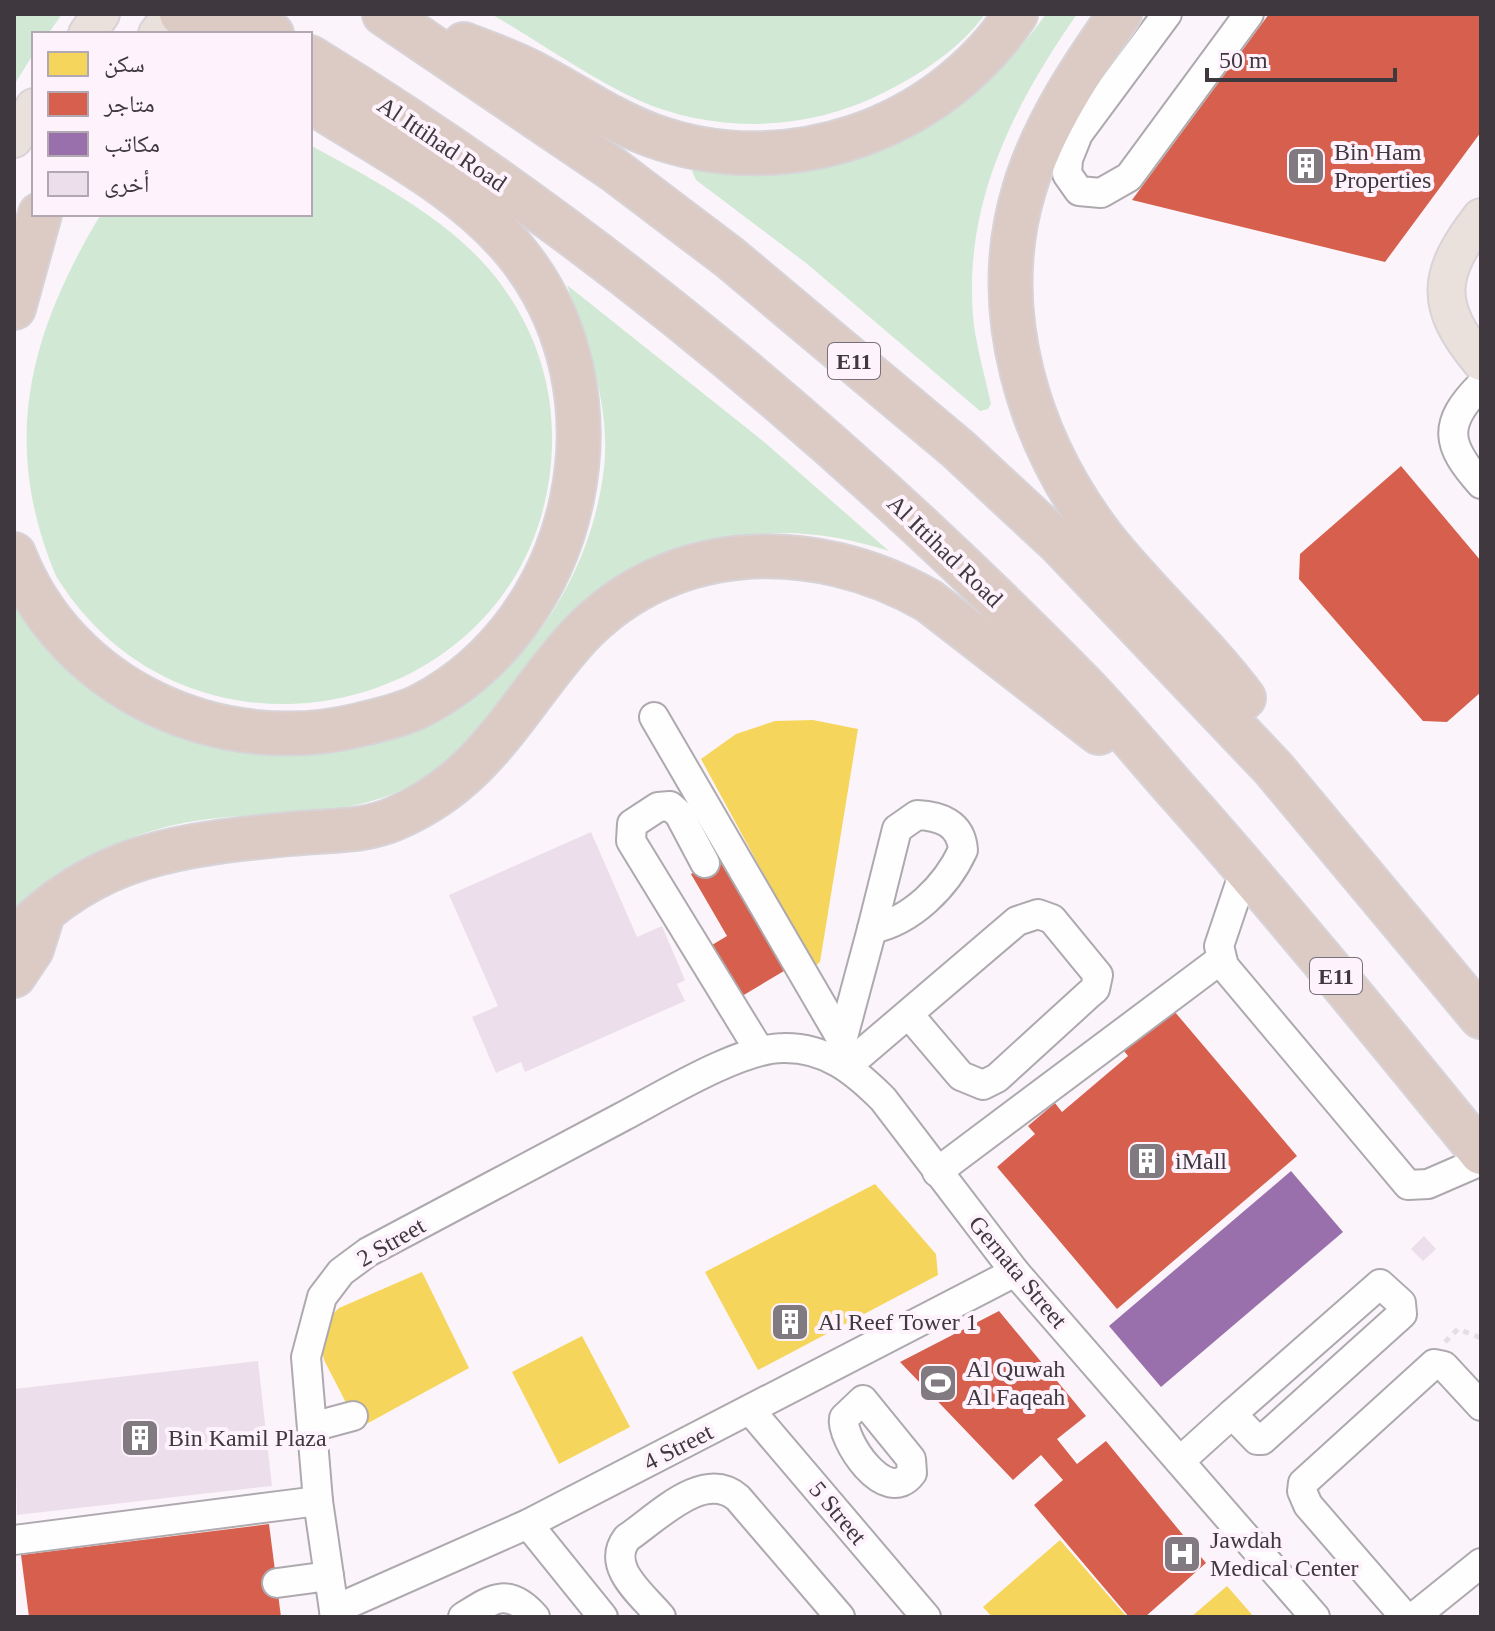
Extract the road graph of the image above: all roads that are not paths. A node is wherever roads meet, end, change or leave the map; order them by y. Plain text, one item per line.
1 (101, 14) edge
2 (172, 14) edge
3 (181, 14) edge
4 (237, 14) edge
5 (386, 14) edge
6 (1016, 14) edge
7 (1120, 14) edge
8 (1167, 14) edge
9 (1249, 14) edge
10 (88, 32) edge
11 (158, 32) edge
12 (205, 32) edge
13 (268, 32) edge
14 (312, 58) edge
15 (312, 102) edge
16 (36, 216) edge
17 (37, 216) edge
18 (1481, 217) edge
19 (14, 253) edge
20 (14, 308) edge
21 (1481, 362) edge
22 (1481, 385) edge
23 (1481, 484) edge
24 (14, 554) edge
25 (654, 717) dead end
26 (1273, 768) junction
27 (1188, 802) junction
28 (705, 863) dead end
29 (1246, 866) junction
30 (28, 927) edge
31 (872, 929) dead end
32 (1220, 960) junction
33 (14, 976) edge
34 (910, 1016) junction
35 (1481, 1017) edge
36 (759, 1050) junction
37 (842, 1056) junction
38 (1481, 1153) edge
39 (1481, 1161) edge
40 (937, 1172) junction
41 (1015, 1272) junction
42 (838, 1364) junction
43 (863, 1400) dead end
44 (1481, 1406) edge
45 (350, 1410) dead end
46 (750, 1410) junction
47 (1232, 1414) junction
48 (311, 1420) junction
49 (1180, 1461) junction
50 (318, 1501) junction
51 (528, 1524) junction
52 (14, 1540) edge
53 (1481, 1563) edge
54 (329, 1576) junction
55 (277, 1583) dead end
56 (334, 1614) edge
57 (463, 1617) edge
58 (535, 1617) edge
59 (603, 1617) edge
60 (661, 1617) edge
61 (840, 1617) edge
62 (926, 1617) edge
63 (1315, 1617) edge
64 (1405, 1617) edge
65 (1414, 1617) edge

1 - 10 main road
2 - 11 main road
3 - 12 highway
4 - 13 highway
5 - 6 highway
5 - 26 highway, E11
7 - 26 highway
8 - 9 street
14 - 27 highway, Al Ittihad Road / E11
15 - 24 highway
16 - 19 main road
17 - 20 highway
18 - 21 main road
22 - 23 street
25 - 37 street
26 - 35 highway, E11
27 - 29 highway, Al Ittihad Road / E11
27 - 30 highway
28 - 36 street
29 - 32 street
29 - 38 highway, Al Ittihad Road / E11
30 - 33 highway
31 - 37 street
32 - 39 street
32 - 40 street
34 - 34 street
34 - 37 street
36 - 37 street, Gernata Street
36 - 48 street, 2 Street
37 - 40 street, Gernata Street
40 - 41 street, Gernata Street
41 - 42 street, 4 Street
41 - 49 street, Gernata Street
42 - 43 street
42 - 46 street, 4 Street
44 - 64 street
45 - 48 street
46 - 51 street, 4 Street
46 - 62 street, 5 Street
47 - 47 street
47 - 49 street
48 - 50 street, 2 Street
49 - 63 street, Gernata Street
50 - 52 street
50 - 54 street, 2 Street
51 - 56 street, 4 Street
51 - 59 street
53 - 65 street
54 - 55 street
54 - 56 street, 2 Street
57 - 58 street
60 - 61 street

